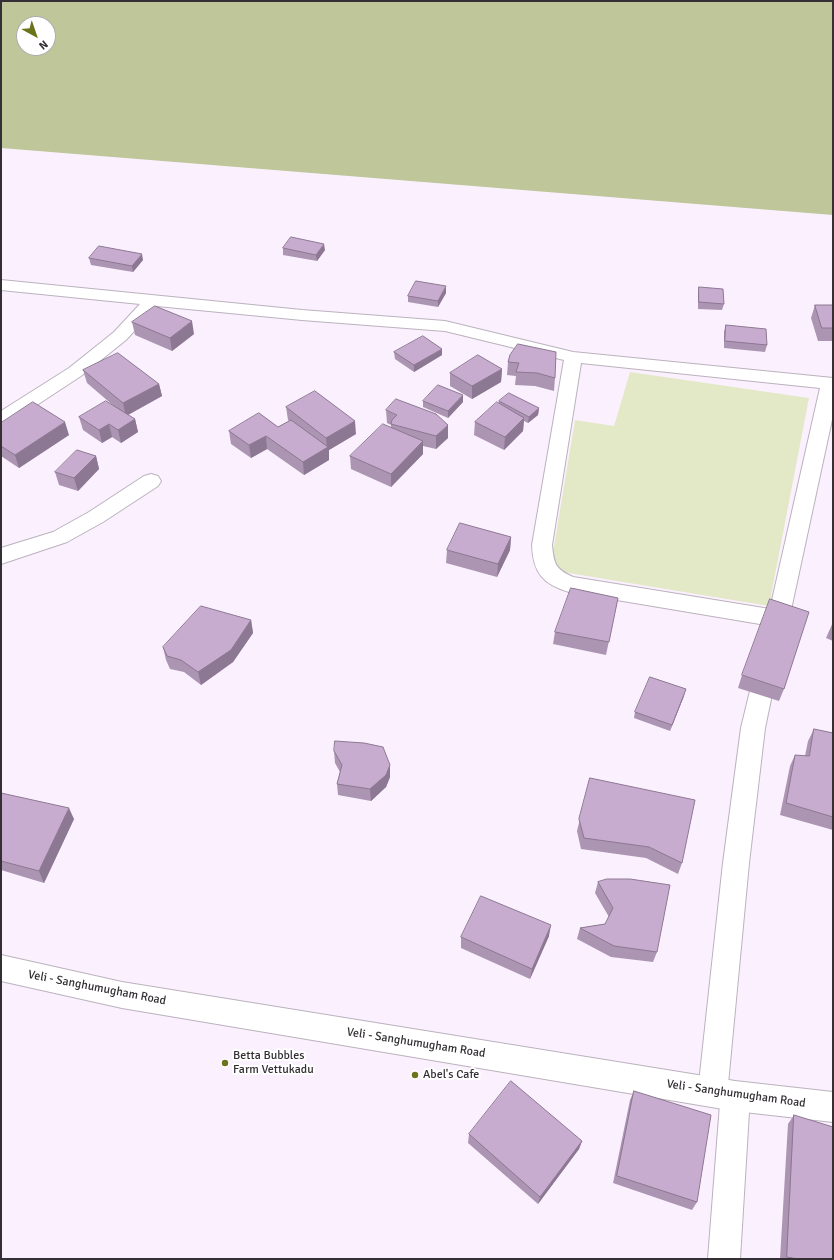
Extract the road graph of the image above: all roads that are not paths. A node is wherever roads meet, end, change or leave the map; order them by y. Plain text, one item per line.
1 (1, 285) edge
2 (153, 300) junction
3 (573, 357) junction
4 (831, 384) edge
5 (1, 420) edge
6 (151, 480) dead end
7 (1, 556) edge
8 (778, 619) junction
9 (1, 968) edge
10 (724, 1094) junction
11 (833, 1107) edge
12 (724, 1259) edge

1 - 2 street
2 - 3 street
2 - 5 street
3 - 4 street
3 - 8 street
4 - 8 street
6 - 7 street
8 - 10 street
9 - 10 street, Veli - Sanghumugham Road
10 - 11 street, Veli - Sanghumugham Road
10 - 12 street

